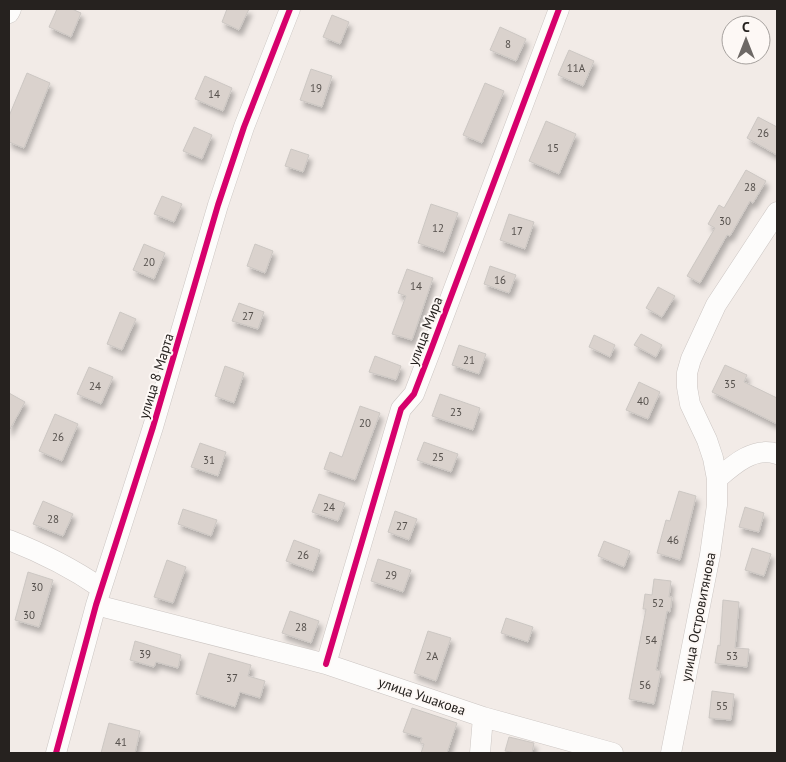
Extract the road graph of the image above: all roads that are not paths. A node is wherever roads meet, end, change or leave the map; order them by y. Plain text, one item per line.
1 (11, 9) edge
2 (290, 9) edge
3 (559, 9) edge
4 (9, 13) edge
5 (777, 212) edge
6 (777, 454) edge
7 (717, 479) junction
8 (9, 540) edge
9 (99, 596) junction
10 (326, 664) junction
11 (483, 717) junction
12 (56, 753) edge
13 (480, 753) edge
14 (613, 753) edge
15 (670, 753) edge

1 - 4 street
2 - 9 street, улица 8 Марта
3 - 10 street, улица Мира
5 - 7 street, улица Островитянова
6 - 7 street
7 - 15 street, улица Островитянова
8 - 9 street, улица Ушакова
9 - 10 street, улица Ушакова
9 - 12 street, улица 8 Марта
10 - 11 street, улица Ушакова
11 - 13 street, улица Ушакова
11 - 14 street

